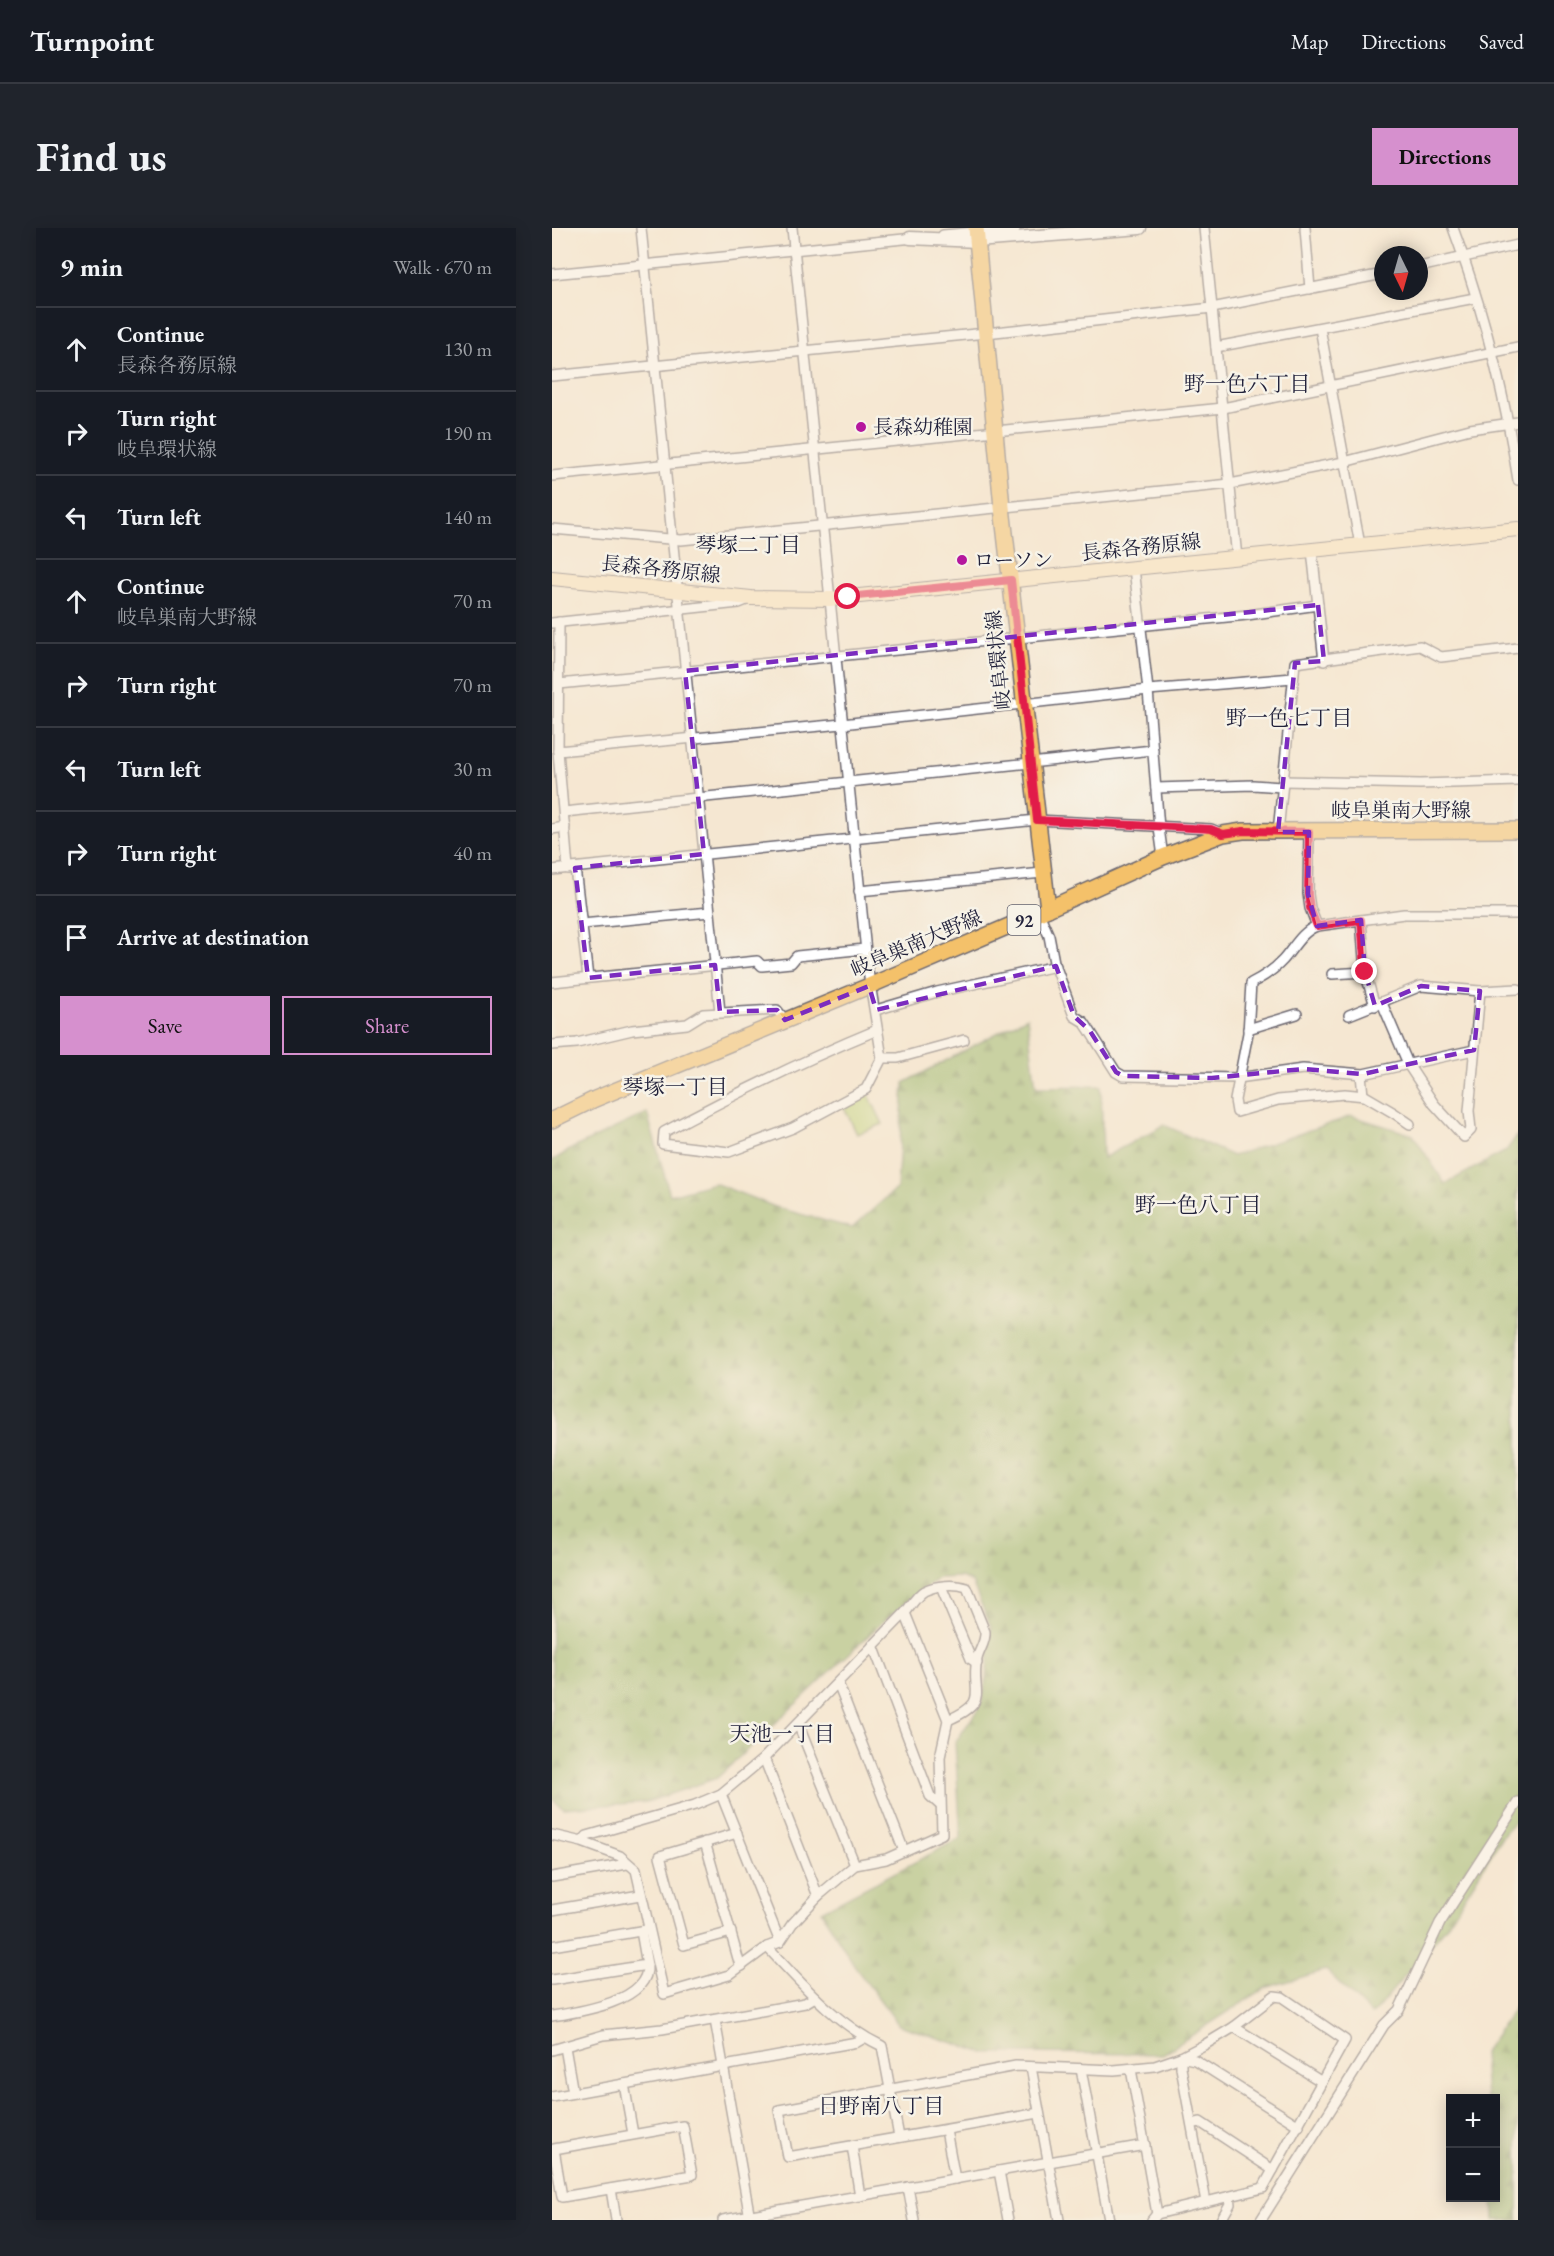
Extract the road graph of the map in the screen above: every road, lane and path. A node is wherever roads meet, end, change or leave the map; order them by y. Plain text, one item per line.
1 (641, 228) edge
2 (792, 228) edge
3 (1014, 228) edge
4 (1140, 228) edge
5 (1204, 228) edge
6 (1305, 228) edge
7 (1453, 228) edge
8 (976, 233) edge
9 (910, 238) joint
10 (1518, 245) edge
11 (794, 250) junction
12 (1464, 258) junction
13 (645, 265) junction
14 (1428, 265) edge
15 (552, 274) edge
16 (1374, 276) edge
17 (1310, 289) junction
18 (1475, 298) junction
19 (1212, 308) junction
20 (1320, 328) junction
21 (986, 333) junction
22 (1216, 347) junction
23 (1518, 347) edge
24 (804, 350) junction
25 (1491, 354) junction
26 (654, 365) junction
27 (552, 376) edge
28 (1331, 386) junction
29 (1223, 408) junction
30 (1514, 423) edge
31 (996, 431) junction
32 (814, 449) junction
33 (1344, 462) junction
34 (665, 465) junction
35 (552, 476) edge
36 (1518, 480) edge
37 (1230, 484) junction
38 (1002, 507) junction
39 (822, 525) junction
40 (552, 529) edge
41 (1518, 529) edge
42 (673, 538) junction
43 (1360, 545) junction
44 (1312, 550) junction
45 (1237, 558) junction
46 (1134, 568) junction
47 (552, 578) edge
48 (1011, 580) junction
49 (678, 590) junction
50 (751, 598) junction
51 (830, 598) junction
52 (1318, 605) junction
53 (679, 610) junction
54 (556, 622) edge
55 (1141, 625) junction
56 (1017, 638) junction
57 (1518, 648) edge
58 (835, 655) junction
59 (1324, 661) junction
60 (686, 670) junction
61 (1293, 678) junction
62 (559, 684) junction
63 (1148, 690) junction
64 (1024, 704) junction
65 (842, 724) junction
66 (692, 738) junction
67 (556, 748) edge
68 (1153, 750) junction
69 (1030, 763) junction
70 (1518, 781) edge
71 (848, 782) junction
72 (1282, 784) junction
73 (1156, 788) junction
74 (698, 798) junction
75 (564, 812) junction
76 (1037, 820) junction
77 (565, 827) junction
78 (1159, 828) junction
79 (552, 829) edge
80 (1518, 830) edge
81 (1278, 832) junction
82 (1309, 832) junction
83 (1223, 834) junction
84 (854, 839) junction
85 (704, 855) junction
86 (1163, 857) junction
87 (572, 868) junction
88 (552, 870) edge
89 (1043, 873) junction
90 (859, 891) junction
91 (1043, 911) junction
92 (710, 912) junction
93 (1518, 914) edge
94 (1361, 920) junction
95 (582, 924) junction
96 (1317, 926) junction
97 (865, 949) junction
98 (715, 965) junction
99 (1056, 966) junction
100 (1365, 972) junction
101 (1332, 974) dead end
102 (588, 978) junction
103 (552, 982) edge
104 (869, 986) junction
105 (1518, 989) edge
106 (1480, 991) junction
107 (1378, 1005) junction
108 (876, 1010) junction
109 (720, 1012) junction
110 (1297, 1014) dead end
111 (1349, 1015) dead end
112 (785, 1020) junction
113 (1248, 1029) junction
114 (877, 1030) junction
115 (964, 1041) dead end
116 (552, 1045) edge
117 (1474, 1050) junction
118 (882, 1058) junction
119 (1409, 1066) junction
120 (1361, 1074) junction
121 (1238, 1078) junction
122 (1363, 1096) junction
123 (552, 1120) edge
124 (1410, 1124) dead end
125 (941, 1587) junction
126 (905, 1613) junction
127 (873, 1646) junction
128 (977, 1663) junction
129 (838, 1683) junction
130 (948, 1720) junction
131 (798, 1724) junction
132 (764, 1758) junction
133 (721, 1794) junction
134 (1518, 1802) edge
135 (940, 1804) junction
136 (737, 1833) junction
137 (554, 1838) edge
138 (582, 1842) junction
139 (705, 1842) junction
140 (904, 1851) junction
141 (627, 1864) junction
142 (855, 1865) junction
143 (552, 1877) edge
144 (640, 1895) junction
145 (819, 1896) junction
146 (552, 1910) edge
147 (645, 1930) junction
148 (731, 1932) junction
149 (780, 1942) junction
150 (552, 1946) edge
151 (767, 1947) junction
152 (647, 1965) junction
153 (742, 1966) junction
154 (552, 1980) edge
155 (815, 1997) junction
156 (552, 2016) edge
157 (715, 2020) junction
158 (1234, 2027) junction
159 (864, 2038) junction
160 (565, 2047) junction
161 (552, 2050) edge
162 (1181, 2057) junction
163 (723, 2067) junction
164 (1031, 2067) junction
165 (1082, 2069) junction
166 (1131, 2069) junction
167 (1322, 2082) junction
168 (624, 2084) junction
169 (890, 2090) junction
170 (573, 2093) junction
171 (552, 2097) edge
172 (1039, 2113) junction
173 (1192, 2124) junction
174 (1299, 2126) junction
175 (946, 2130) junction
176 (633, 2134) junction
177 (899, 2137) junction
178 (1145, 2145) junction
179 (852, 2146) junction
180 (1097, 2154) junction
181 (1048, 2163) junction
182 (1273, 2170) junction
183 (999, 2171) junction
184 (955, 2179) junction
185 (908, 2187) junction
186 (611, 2189) junction
187 (860, 2196) junction
188 (1229, 2197) junction
189 (1206, 2202) junction
190 (1179, 2209) junction
191 (1155, 2217) edge
192 (750, 2218) edge
193 (616, 2220) edge
194 (723, 2220) edge
195 (914, 2220) edge
196 (1008, 2220) edge
197 (1059, 2220) edge
198 (1109, 2220) edge
199 (1182, 2220) edge
200 (1221, 2220) edge
201 (1261, 2220) edge

1 - 13 street
2 - 11 street
3 - 8 street
4 - 8 street
5 - 19 street
6 - 17 street
7 - 12 street
8 - 9 street
8 - 21 main road, 岐阜環状線
9 - 11 street
10 - 12 street
11 - 13 street
11 - 24 street
12 - 14 street
12 - 18 street
13 - 15 street
13 - 26 street
16 - 17 street
17 - 19 street
18 - 20 street
18 - 25 street
19 - 21 street
19 - 22 street
20 - 22 street
20 - 28 street
21 - 24 street
21 - 31 main road, 岐阜環状線
22 - 29 street
23 - 25 street
24 - 26 street
24 - 32 street
25 - 28 street
25 - 30 street
26 - 27 street
26 - 34 street
28 - 29 street
28 - 33 street
29 - 31 street
29 - 37 street
30 - 33 street
30 - 36 street
31 - 32 street
31 - 38 main road, 岐阜環状線
32 - 34 street
32 - 39 street
33 - 37 street
33 - 43 street
34 - 35 street
34 - 42 street
37 - 38 street
37 - 45 street
38 - 39 street
38 - 48 main road, 岐阜環状線
39 - 42 street
39 - 51 street
40 - 42 street
41 - 43 main road, 長森各務原線
42 - 49 street
43 - 44 main road, 長森各務原線
44 - 45 main road, 長森各務原線
44 - 52 street
45 - 46 main road, 長森各務原線
46 - 48 main road, 長森各務原線
46 - 55 street
47 - 49 main road, 長森各務原線
48 - 51 main road, 長森各務原線
48 - 56 main road, 岐阜環状線
49 - 50 main road, 長森各務原線
49 - 53 street
50 - 51 main road, 長森各務原線
50 - 53 street
51 - 58 street
52 - 55 street
52 - 59 street
53 - 54 street
53 - 60 street
54 - 62 street
55 - 56 street
55 - 63 street
56 - 58 street
56 - 64 main road, 岐阜環状線
57 - 59 street
58 - 60 street
58 - 65 street
59 - 61 street
60 - 62 street
60 - 66 street
61 - 63 street
61 - 72 street
62 - 67 street
63 - 64 street
63 - 68 street
64 - 65 street
64 - 69 main road, 岐阜環状線
65 - 66 street
65 - 71 street
66 - 67 street
66 - 74 street
67 - 75 street
68 - 69 street
68 - 73 street
69 - 71 street
69 - 76 main road, 岐阜環状線
70 - 72 street
71 - 74 street
71 - 84 street
72 - 73 street
72 - 81 street
73 - 78 street
74 - 75 street
74 - 85 street
75 - 77 street
76 - 78 street
76 - 84 street
76 - 89 main road, 岐阜環状線
77 - 79 street
77 - 87 street
78 - 83 street
78 - 86 street
80 - 82 main road, 岐阜巣南大野線 / 92
81 - 82 main road, 岐阜巣南大野線 / 92
81 - 83 main road, 岐阜巣南大野線 / 92
82 - 96 street
83 - 86 main road, 岐阜巣南大野線 / 92
84 - 85 street
84 - 90 street
85 - 87 street
85 - 92 street
86 - 91 main road, 岐阜巣南大野線 / 92
87 - 88 street
87 - 95 street
89 - 90 street
89 - 91 main road, 岐阜環状線
90 - 97 street
91 - 99 street
91 - 104 main road, 岐阜巣南大野線 / 92
92 - 95 street
92 - 98 street
93 - 94 street
94 - 96 street
94 - 100 street
95 - 102 street
96 - 113 street
97 - 98 street
97 - 104 street
98 - 102 street
98 - 109 street
99 - 108 street
99 - 121 street
100 - 101 street
100 - 107 street
102 - 103 street
104 - 108 street
104 - 112 main road, 岐阜巣南大野線 / 92
105 - 106 street
106 - 107 street
106 - 117 street
107 - 111 street
107 - 119 street
108 - 114 street
109 - 112 street
109 - 116 street
110 - 113 street
112 - 123 main road, 岐阜巣南大野線 / 92
113 - 121 street
114 - 118 street
114 - 118 street
115 - 118 street
117 - 119 street
117 - 119 street
119 - 120 street
120 - 121 street
120 - 122 street
121 - 122 street
122 - 124 street
125 - 126 street
125 - 128 street
125 - 128 street
126 - 127 street
126 - 130 street
127 - 129 street
127 - 135 street
128 - 130 street
129 - 131 street
129 - 140 street
130 - 135 street
131 - 132 street
131 - 142 street
132 - 133 street
132 - 145 street
133 - 136 street
133 - 138 street
134 - 201 street
135 - 140 street
136 - 139 street
136 - 149 street
137 - 138 street
138 - 141 street
139 - 148 street
139 - 148 street
140 - 142 street
141 - 143 street
141 - 144 street
142 - 145 street
144 - 146 street
144 - 147 street
145 - 149 street
147 - 150 street
147 - 152 street
147 - 153 street
148 - 153 street
149 - 151 street
151 - 153 street
151 - 155 street
152 - 154 street
152 - 156 street
155 - 157 street
155 - 159 street
157 - 160 street
157 - 163 street
158 - 162 street
158 - 167 street
158 - 167 street
159 - 163 street
159 - 169 street
160 - 161 street
160 - 170 street
162 - 166 street
162 - 173 street
162 - 174 street
163 - 168 street
163 - 192 street
164 - 165 street
164 - 169 street
164 - 172 street
165 - 166 street
165 - 180 street
166 - 178 street
167 - 174 street
168 - 170 street
168 - 176 street
169 - 177 street
169 - 179 street
170 - 171 street
172 - 175 street
172 - 181 street
173 - 182 street
173 - 189 street
174 - 182 street
175 - 177 street
175 - 184 street
176 - 186 street
176 - 186 street
177 - 179 street
178 - 180 street
178 - 191 street
179 - 187 street
180 - 181 street
180 - 198 street
181 - 183 street
181 - 197 street
182 - 188 street
183 - 184 street
183 - 196 street
184 - 185 street
185 - 187 street
185 - 195 street
186 - 193 street
187 - 192 street
188 - 189 street
188 - 200 street
189 - 190 street
190 - 191 street
190 - 199 street
192 - 194 street

